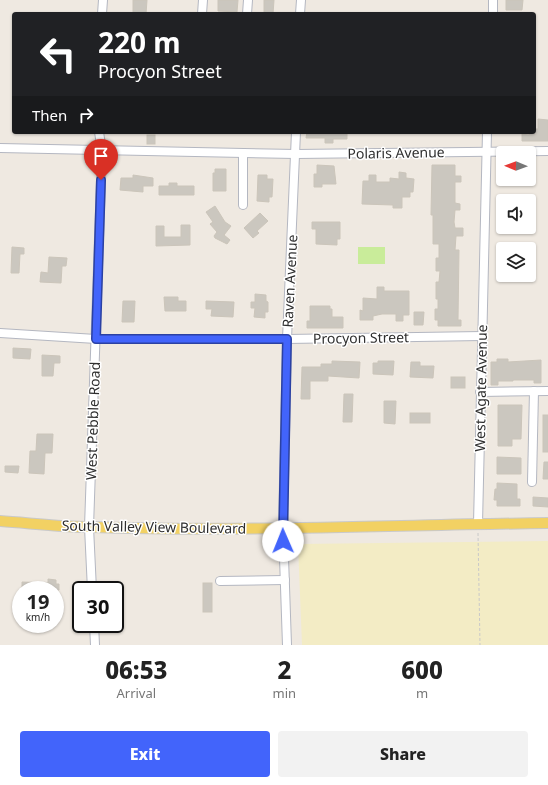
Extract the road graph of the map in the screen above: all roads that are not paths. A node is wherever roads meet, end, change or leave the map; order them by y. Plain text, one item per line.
1 (103, 0) edge
2 (203, 0) edge
3 (248, 0) edge
4 (301, 0) edge
5 (493, 0) edge
6 (102, 12) edge
7 (202, 12) edge
8 (248, 12) edge
9 (300, 12) edge
10 (493, 12) edge
11 (99, 134) edge
12 (296, 134) edge
13 (487, 134) edge
14 (0, 148) edge
15 (102, 151) junction
16 (548, 151) edge
17 (486, 152) junction
18 (243, 153) junction
19 (296, 154) junction
20 (243, 205) dead end
21 (0, 333) edge
22 (482, 336) junction
23 (96, 339) junction
24 (287, 339) junction
25 (534, 391) junction
26 (548, 391) edge
27 (480, 392) junction
28 (532, 482) dead end
29 (0, 521) edge
30 (478, 524) junction
31 (548, 524) edge
32 (89, 527) junction
33 (283, 528) junction
34 (285, 580) junction
35 (92, 581) edge
36 (220, 581) dead end
37 (94, 633) edge
38 (95, 645) edge
39 (287, 645) edge

1 - 6 street
2 - 7 street
3 - 8 street
4 - 9 street
5 - 10 street
11 - 15 street, West Pebble Road
12 - 19 street, Raven Avenue
13 - 17 street, West Agate Avenue
14 - 15 street, Polaris Avenue
15 - 18 street, Polaris Avenue
15 - 23 street, West Pebble Road
16 - 17 street, Polaris Avenue
17 - 19 street, Polaris Avenue
17 - 22 street, West Agate Avenue
18 - 19 street, Polaris Avenue
18 - 20 street
19 - 24 street, Raven Avenue
21 - 23 street, Procyon Street
22 - 24 street, Procyon Street
22 - 27 street, West Agate Avenue
23 - 24 street, Procyon Street
23 - 32 street, West Pebble Road
24 - 33 street, Raven Avenue
25 - 26 street
25 - 27 street
25 - 28 street
27 - 30 street, West Agate Avenue
29 - 32 main road, South Valley View Boulevard
30 - 31 main road, South Valley View Boulevard
30 - 33 main road, South Valley View Boulevard
32 - 33 main road, South Valley View Boulevard
32 - 35 street, West Pebble Road
33 - 34 street, Raven Avenue
34 - 36 street
34 - 39 street, Raven Avenue
37 - 38 street

